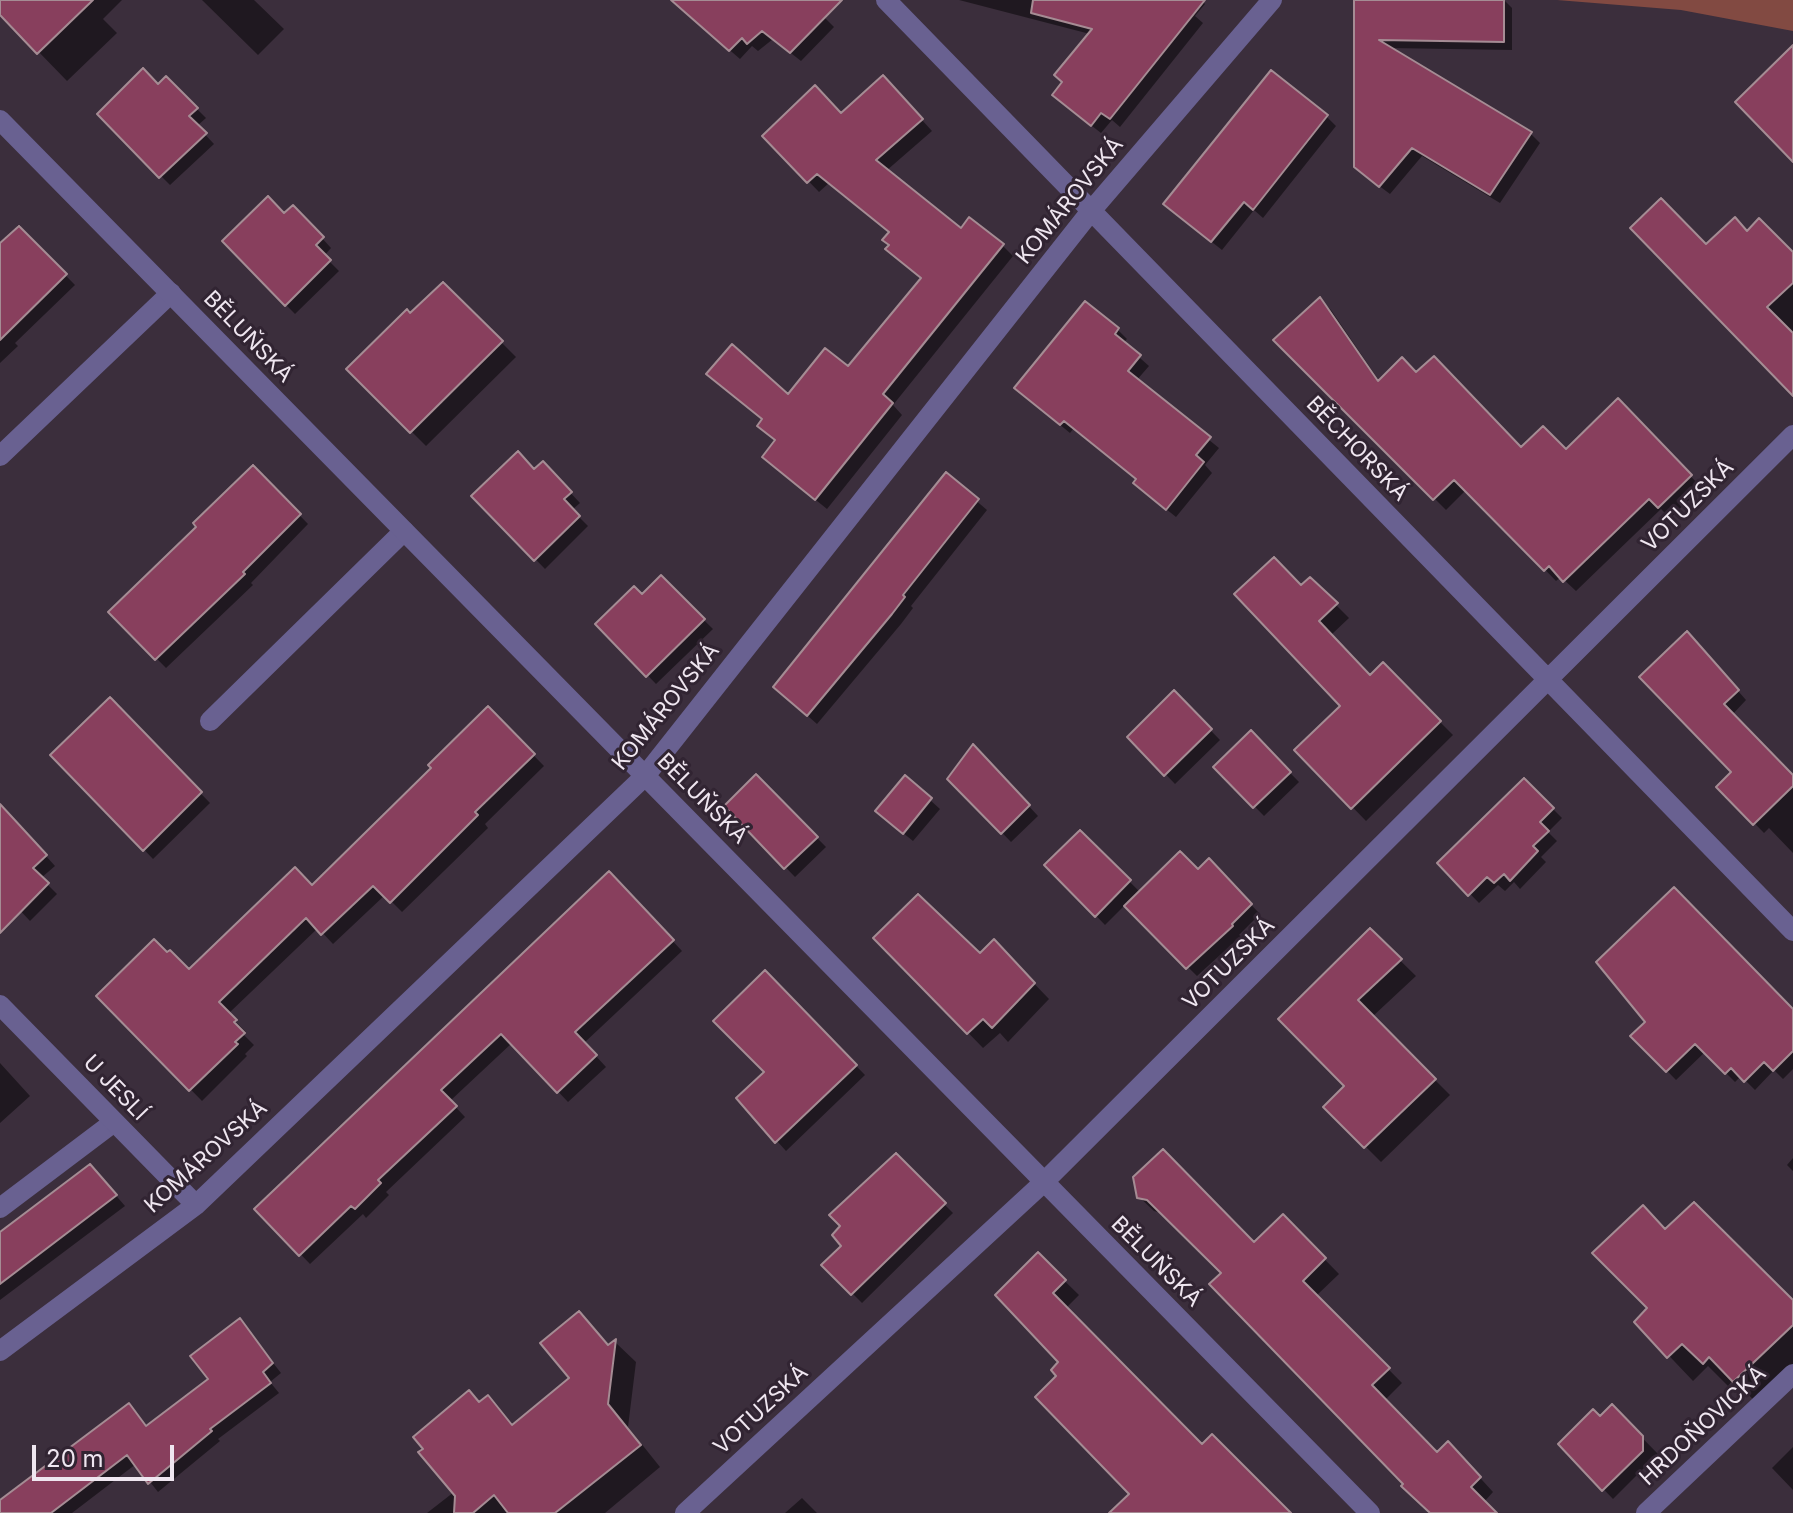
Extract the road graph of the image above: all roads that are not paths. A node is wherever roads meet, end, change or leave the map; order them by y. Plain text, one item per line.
1 (886, 0) edge
2 (1272, 0) edge
3 (0, 120) edge
4 (1091, 211) junction
5 (171, 293) junction
6 (1793, 435) edge
7 (0, 456) edge
8 (404, 531) junction
9 (1548, 680) junction
10 (210, 721) dead end
11 (645, 776) junction
12 (1793, 931) edge
13 (0, 1005) edge
14 (114, 1122) junction
15 (1044, 1182) junction
16 (196, 1205) junction
17 (0, 1208) edge
18 (0, 1351) edge
19 (1793, 1374) edge
20 (685, 1513) edge
21 (1370, 1513) edge
22 (1646, 1513) edge

1 - 4 street, BĚCHORSKÁ
2 - 4 street, KOMÁROVSKÁ
3 - 5 street, BĚLUŇSKÁ
4 - 9 street, BĚCHORSKÁ
4 - 11 street, KOMÁROVSKÁ
5 - 7 street
5 - 8 street, BĚLUŇSKÁ
6 - 9 street, VOTUZSKÁ
8 - 10 street
8 - 11 street, BĚLUŇSKÁ
9 - 12 street, BĚCHORSKÁ
9 - 15 street, VOTUZSKÁ
11 - 15 street, BĚLUŇSKÁ
11 - 16 street, KOMÁROVSKÁ
13 - 14 street, U JESLÍ
14 - 16 street, U JESLÍ
14 - 17 street
15 - 20 street, VOTUZSKÁ
15 - 21 street, BĚLUŇSKÁ
16 - 18 street, KOMÁROVSKÁ
19 - 22 street, HRDOŇOVICKÁ

